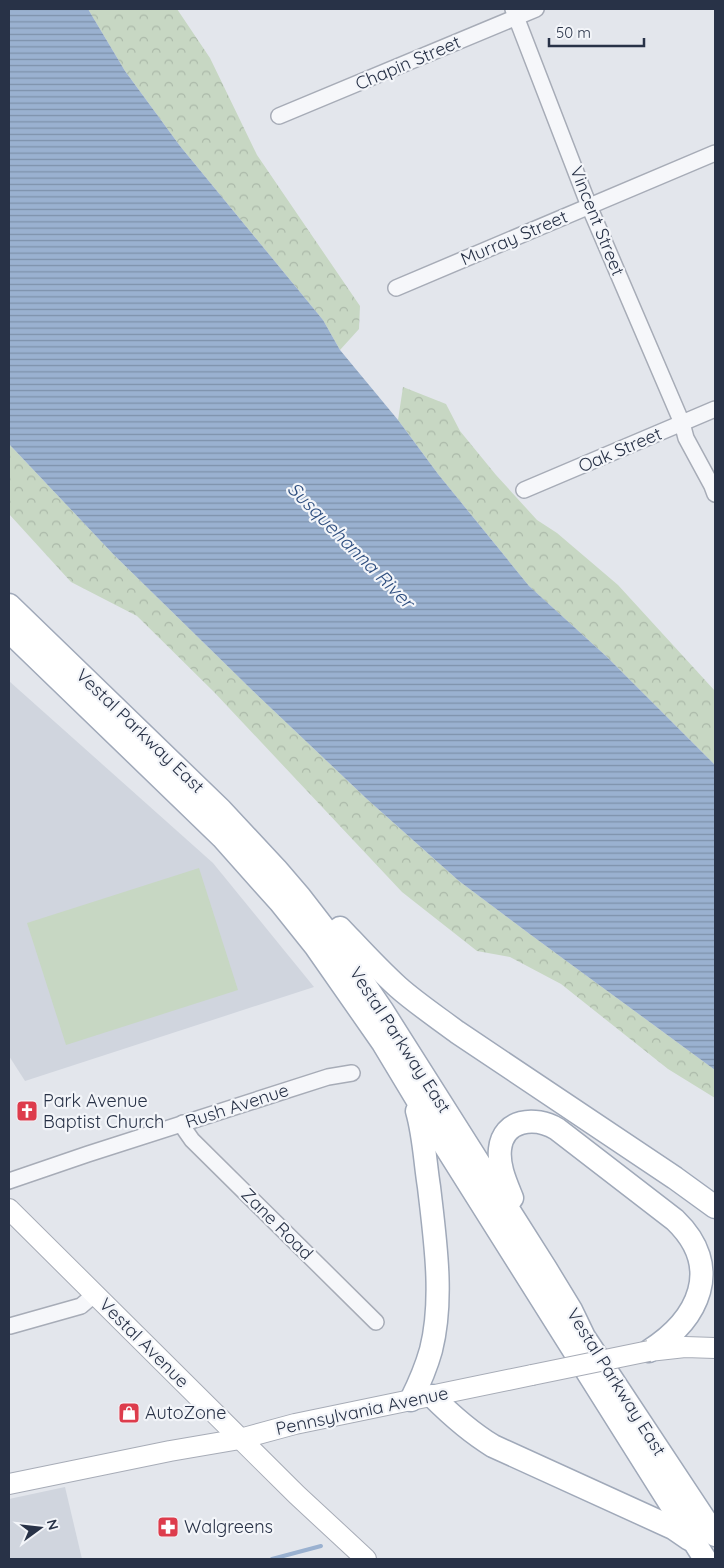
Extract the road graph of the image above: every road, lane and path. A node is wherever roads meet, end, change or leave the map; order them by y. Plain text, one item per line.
1 (536, 9) edge
2 (515, 13) edge
3 (279, 116) dead end
4 (715, 153) edge
5 (589, 206) junction
6 (396, 288) dead end
7 (715, 409) edge
8 (682, 423) junction
9 (524, 490) dead end
10 (715, 494) edge
11 (9, 604) edge
12 (9, 631) edge
13 (276, 869) junction
14 (397, 1067) junction
15 (352, 1073) dead end
16 (183, 1123) junction
17 (9, 1181) edge
18 (715, 1207) edge
19 (9, 1209) edge
20 (546, 1269) junction
21 (95, 1294) junction
22 (376, 1322) dead end
23 (10, 1326) dead end
24 (715, 1348) edge
25 (648, 1351) junction
26 (422, 1398) junction
27 (240, 1439) junction
28 (9, 1484) edge
29 (706, 1547) edge
30 (362, 1558) edge

1 - 2 street, Chapin Street
2 - 3 street, Chapin Street
2 - 5 street, Vincent Street
4 - 5 street, Murray Street
5 - 6 street, Murray Street
5 - 8 street, Vincent Street
7 - 8 street, Oak Street
8 - 9 street, Oak Street
8 - 10 street, Vincent Street
11 - 13 main road, Vestal Parkway East
12 - 14 main road, Vestal Parkway East
13 - 18 main road
13 - 20 main road, Vestal Parkway East
14 - 26 main road
14 - 29 main road, Vestal Parkway East
15 - 16 street, Rush Avenue
16 - 17 street, Rush Avenue
16 - 22 street, Zane Road
19 - 21 street, Vestal Avenue
20 - 25 main road
20 - 29 main road, Vestal Parkway East
21 - 23 street
21 - 27 street, Vestal Avenue
24 - 25 street, Pennsylvania Avenue
25 - 26 street, Pennsylvania Avenue, bridge
26 - 27 street, Pennsylvania Avenue
26 - 29 main road
27 - 28 street, Pennsylvania Avenue
27 - 30 street, Vestal Avenue

